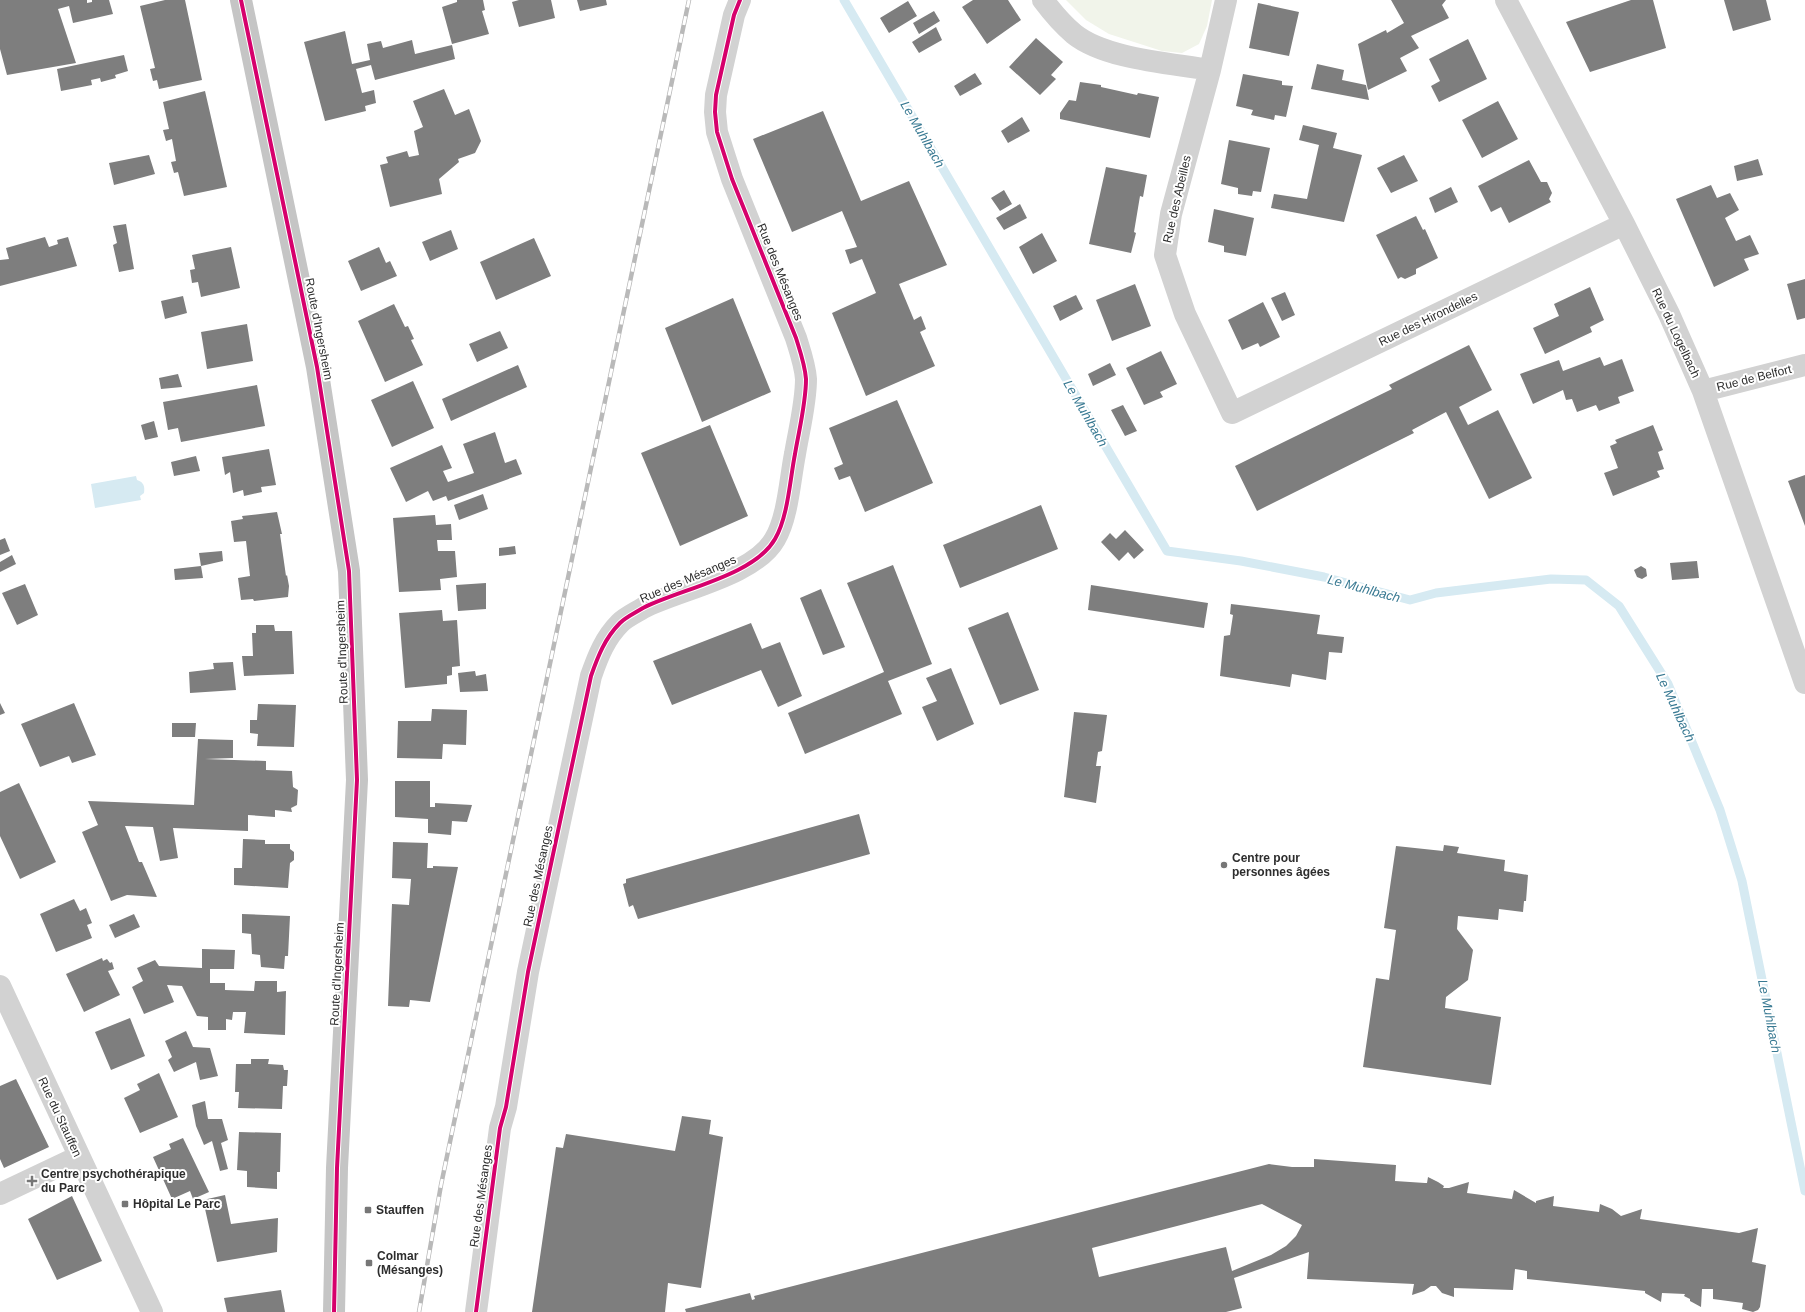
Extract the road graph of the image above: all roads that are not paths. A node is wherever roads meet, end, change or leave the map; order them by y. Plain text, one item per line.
1 (241, 0) edge
2 (1043, 0) edge
3 (1226, 0) edge
4 (1506, 0) edge
5 (737, 8) edge
6 (1210, 70) junction
7 (1624, 224) junction
8 (1805, 365) edge
9 (1703, 391) junction
10 (1232, 414) joint
11 (1805, 683) edge
12 (0, 986) edge
13 (78, 1157) junction
14 (0, 1194) edge
15 (152, 1312) edge
16 (334, 1312) edge
17 (476, 1312) edge

1 - 16 main road, Route d'Ingersheim
2 - 6 street
3 - 6 street, Rue des Abeilles
4 - 7 street, Rue du Logelbach
5 - 17 street, Rue des Mésanges
6 - 10 street, Rue des Abeilles
7 - 9 street, Rue du Logelbach
7 - 10 street, Rue des Hirondelles
8 - 9 street, Rue de Belfort
9 - 11 street, Rue du Logelbach
12 - 13 street, Rue du Stauffen
13 - 14 street
13 - 15 street, Rue du Stauffen

